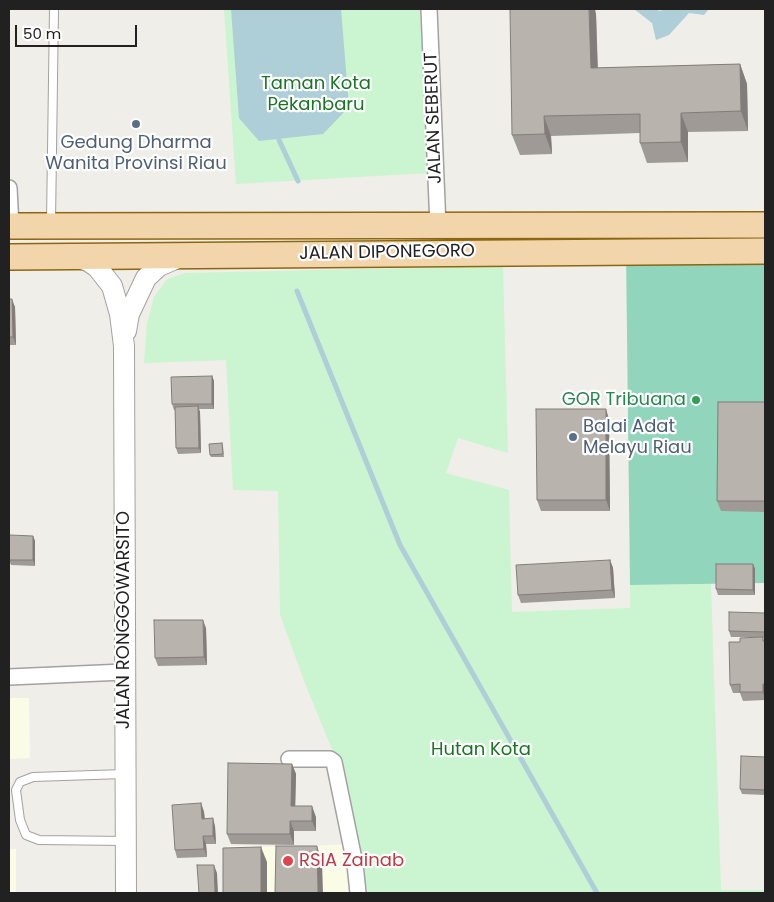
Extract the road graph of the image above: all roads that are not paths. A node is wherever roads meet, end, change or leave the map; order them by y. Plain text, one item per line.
1 (54, 9) edge
2 (429, 9) edge
3 (9, 188) edge
4 (765, 225) edge
5 (10, 226) edge
6 (51, 226) junction
7 (684, 226) junction
8 (438, 227) junction
9 (765, 251) edge
10 (684, 252) junction
11 (182, 256) junction
12 (9, 257) edge
13 (74, 257) junction
14 (124, 346) junction
15 (124, 672) junction
16 (9, 677) edge
17 (289, 759) dead end
18 (125, 774) junction
19 (126, 841) junction
20 (126, 893) edge
21 (358, 893) edge

1 - 6 lane
2 - 8 street, JALAN SEBERUT
3 - 5 street
4 - 7 main road, JALAN DIPONEGORO
5 - 6 main road, JALAN DIPONEGORO
6 - 8 main road, JALAN DIPONEGORO
7 - 8 main road, JALAN DIPONEGORO
7 - 10 main road
9 - 10 main road, JALAN DIPONEGORO
10 - 11 main road, JALAN DIPONEGORO
11 - 13 main road, JALAN DIPONEGORO
11 - 14 street, JALAN RONGGOWARSITO
12 - 13 main road, JALAN DIPONEGORO
13 - 14 street, JALAN RONGGOWARSITO
14 - 15 street, JALAN RONGGOWARSITO
15 - 16 street
15 - 18 street, JALAN RONGGOWARSITO
17 - 21 street
18 - 19 street, JALAN RONGGOWARSITO
18 - 19 lane
19 - 20 street, JALAN RONGGOWARSITO

